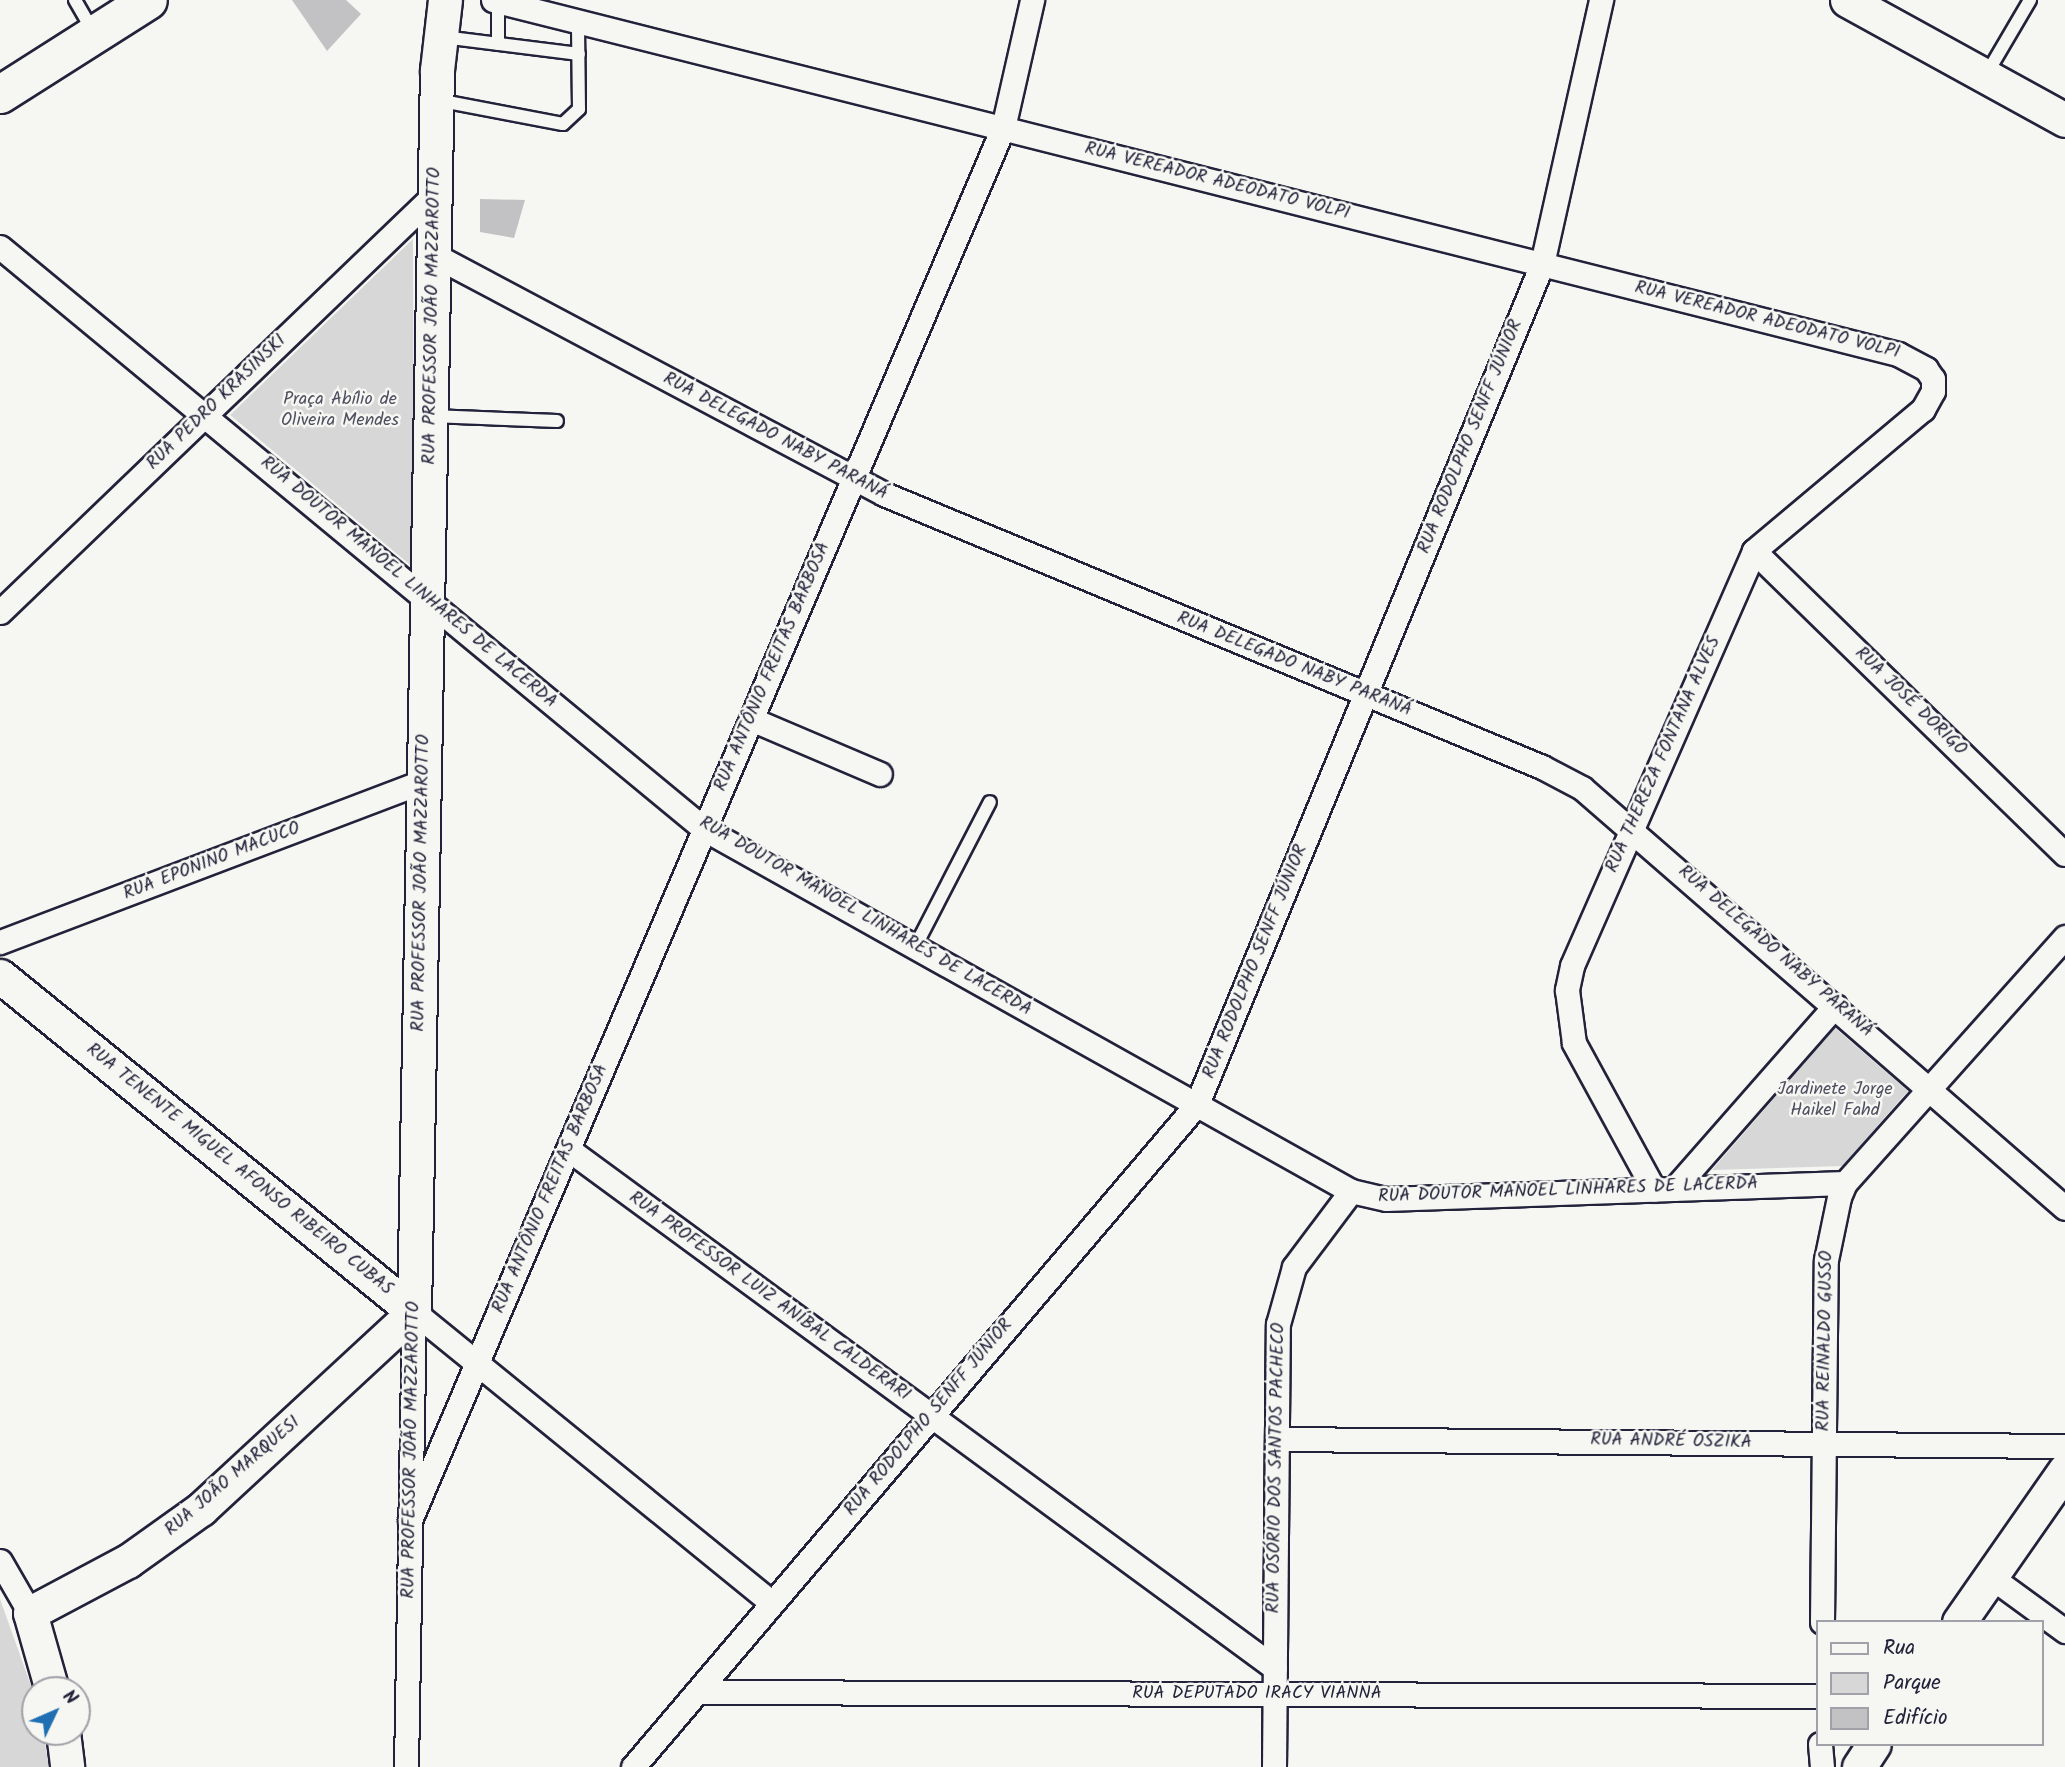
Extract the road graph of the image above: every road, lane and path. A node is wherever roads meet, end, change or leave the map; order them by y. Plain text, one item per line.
1 (75, 0) edge
2 (148, 0) edge
3 (445, 0) edge
4 (1032, 0) edge
5 (1601, 0) edge
6 (1847, 0) edge
7 (2030, 0) edge
8 (496, 1) edge
9 (578, 21) junction
10 (94, 34) junction
11 (439, 37) junction
12 (498, 44) junction
13 (579, 54) junction
14 (1985, 76) junction
15 (0, 94) edge
16 (437, 100) junction
17 (2065, 120) edge
18 (1003, 128) junction
19 (435, 194) junction
20 (0, 247) edge
21 (434, 256) junction
22 (1542, 264) junction
23 (1933, 379) joint
24 (204, 416) junction
25 (431, 416) junction
26 (557, 421) dead end
27 (853, 479) junction
28 (1754, 551) junction
29 (428, 598) junction
30 (0, 612) edge
31 (1366, 694) junction
32 (751, 719) junction
33 (880, 774) dead end
34 (424, 781) junction
35 (990, 802) dead end
36 (1633, 827) junction
37 (704, 829) junction
38 (2065, 854) edge
39 (2065, 936) edge
40 (0, 942) edge
41 (915, 947) junction
42 (0, 976) edge
43 (1835, 1006) junction
44 (1929, 1089) junction
45 (1197, 1104) junction
46 (568, 1149) junction
47 (1845, 1183) junction
48 (1664, 1190) junction
49 (1351, 1191) junction
50 (2065, 1208) edge
51 (414, 1312) junction
52 (477, 1363) junction
53 (931, 1416) junction
54 (1277, 1439) junction
55 (1824, 1444) junction
56 (2065, 1446) edge
57 (2065, 1470) edge
58 (410, 1520) junction
59 (0, 1561) edge
60 (1991, 1577) junction
61 (772, 1603) junction
62 (30, 1613) junction
63 (1822, 1620) edge
64 (1960, 1620) edge
65 (2065, 1631) edge
66 (1275, 1668) junction
67 (48, 1676) edge
68 (697, 1692) junction
69 (1275, 1695) junction
70 (1816, 1696) edge
71 (64, 1746) edge
72 (1821, 1746) edge
73 (1873, 1746) edge
74 (67, 1767) edge
75 (406, 1767) edge
76 (633, 1767) edge
77 (1275, 1767) edge
78 (1822, 1767) edge
79 (1859, 1767) edge

1 - 10 lane
2 - 10 main road
3 - 11 street, RUA PROFESSOR JOÃO MAZZAROTTO
4 - 18 street, RUA ANTÔNIO FREITAS BARBOSA
5 - 22 street, RUA RODOLPHO SENFF JÚNIOR
6 - 14 street
7 - 14 lane
8 - 9 street, RUA VEREADOR ADEODATO VOLPI
8 - 12 lane
9 - 13 lane
9 - 18 street, RUA VEREADOR ADEODATO VOLPI
10 - 15 main road
11 - 12 lane
11 - 16 street, RUA PROFESSOR JOÃO MAZZAROTTO
12 - 13 lane
13 - 16 lane
14 - 17 street
16 - 19 street, RUA PROFESSOR JOÃO MAZZAROTTO
18 - 22 street, RUA VEREADOR ADEODATO VOLPI
18 - 27 street, RUA ANTÔNIO FREITAS BARBOSA
19 - 21 street, RUA PROFESSOR JOÃO MAZZAROTTO
19 - 24 street, RUA PEDRO KRASINSKI
20 - 24 street, RUA DOUTOR MANOEL LINHARES DE LACERDA
21 - 25 street, RUA PROFESSOR JOÃO MAZZAROTTO
21 - 27 street, RUA DELEGADO NABY PARANÁ
22 - 23 street, RUA VEREADOR ADEODATO VOLPI
22 - 31 street, RUA RODOLPHO SENFF JÚNIOR
23 - 28 street, RUA THEREZA FONTANA ALVES
24 - 29 street, RUA DOUTOR MANOEL LINHARES DE LACERDA
24 - 30 street, RUA PEDRO KRASINSKI
25 - 26 lane
25 - 29 street, RUA PROFESSOR JOÃO MAZZAROTTO
27 - 31 street, RUA DELEGADO NABY PARANÁ
27 - 32 street, RUA ANTÔNIO FREITAS BARBOSA
28 - 36 street, RUA THEREZA FONTANA ALVES
28 - 38 street, RUA JOSÉ DORIGO
29 - 34 street, RUA PROFESSOR JOÃO MAZZAROTTO
29 - 37 street, RUA DOUTOR MANOEL LINHARES DE LACERDA
31 - 36 street, RUA DELEGADO NABY PARANÁ
31 - 45 street, RUA RODOLPHO SENFF JÚNIOR
32 - 33 street
32 - 37 street, RUA ANTÔNIO FREITAS BARBOSA
34 - 40 street, RUA EPONINO MACUCO
34 - 51 street, RUA PROFESSOR JOÃO MAZZAROTTO
35 - 41 lane
36 - 43 street, RUA DELEGADO NABY PARANÁ
36 - 48 street, RUA THEREZA FONTANA ALVES
37 - 41 street, RUA DOUTOR MANOEL LINHARES DE LACERDA
37 - 46 street, RUA ANTÔNIO FREITAS BARBOSA
39 - 44 street, RUA REINALDO GUSSO
41 - 45 street, RUA DOUTOR MANOEL LINHARES DE LACERDA
42 - 51 street, RUA TENENTE MIGUEL AFONSO RIBEIRO CUBAS
43 - 44 street, RUA DELEGADO NABY PARANÁ
43 - 48 street
44 - 47 street, RUA REINALDO GUSSO
44 - 50 street, RUA DELEGADO NABY PARANÁ
45 - 49 street, RUA DOUTOR MANOEL LINHARES DE LACERDA
45 - 53 street, RUA RODOLPHO SENFF JÚNIOR
46 - 52 street, RUA ANTÔNIO FREITAS BARBOSA
46 - 53 street, RUA PROFESSOR LUIZ ANÍBAL CALDERARI
47 - 48 street, RUA DOUTOR MANOEL LINHARES DE LACERDA
47 - 55 street, RUA REINALDO GUSSO
48 - 49 street, RUA DOUTOR MANOEL LINHARES DE LACERDA
49 - 54 street, RUA OSÓRIO DOS SANTOS PACHECO
51 - 52 street, RUA TENENTE MIGUEL AFONSO RIBEIRO CUBAS
51 - 58 street, RUA PROFESSOR JOÃO MAZZAROTTO
51 - 62 street, RUA JOÃO MARQUESI
52 - 58 street, RUA ANTÔNIO FREITAS BARBOSA
52 - 61 street, RUA TENENTE MIGUEL AFONSO RIBEIRO CUBAS
53 - 61 street, RUA RODOLPHO SENFF JÚNIOR
53 - 66 street, RUA PROFESSOR LUIZ ANÍBAL CALDERARI
54 - 55 street, RUA ANDRÉ OSZIKA
54 - 66 street, RUA OSÓRIO DOS SANTOS PACHECO
55 - 56 street, RUA ANDRÉ OSZIKA
55 - 63 street, RUA REINALDO GUSSO
57 - 60 street
58 - 75 street, RUA PROFESSOR JOÃO MAZZAROTTO
59 - 62 street
60 - 64 street
60 - 65 street
61 - 68 street, RUA RODOLPHO SENFF JÚNIOR
62 - 67 street
66 - 69 street, RUA OSÓRIO DOS SANTOS PACHECO
68 - 69 street, RUA DEPUTADO IRACY VIANNA
68 - 76 street, RUA RODOLPHO SENFF JÚNIOR
69 - 70 street, RUA DEPUTADO IRACY VIANNA
69 - 77 street, RUA OSÓRIO DOS SANTOS PACHECO
71 - 74 street
72 - 78 street
73 - 79 street

